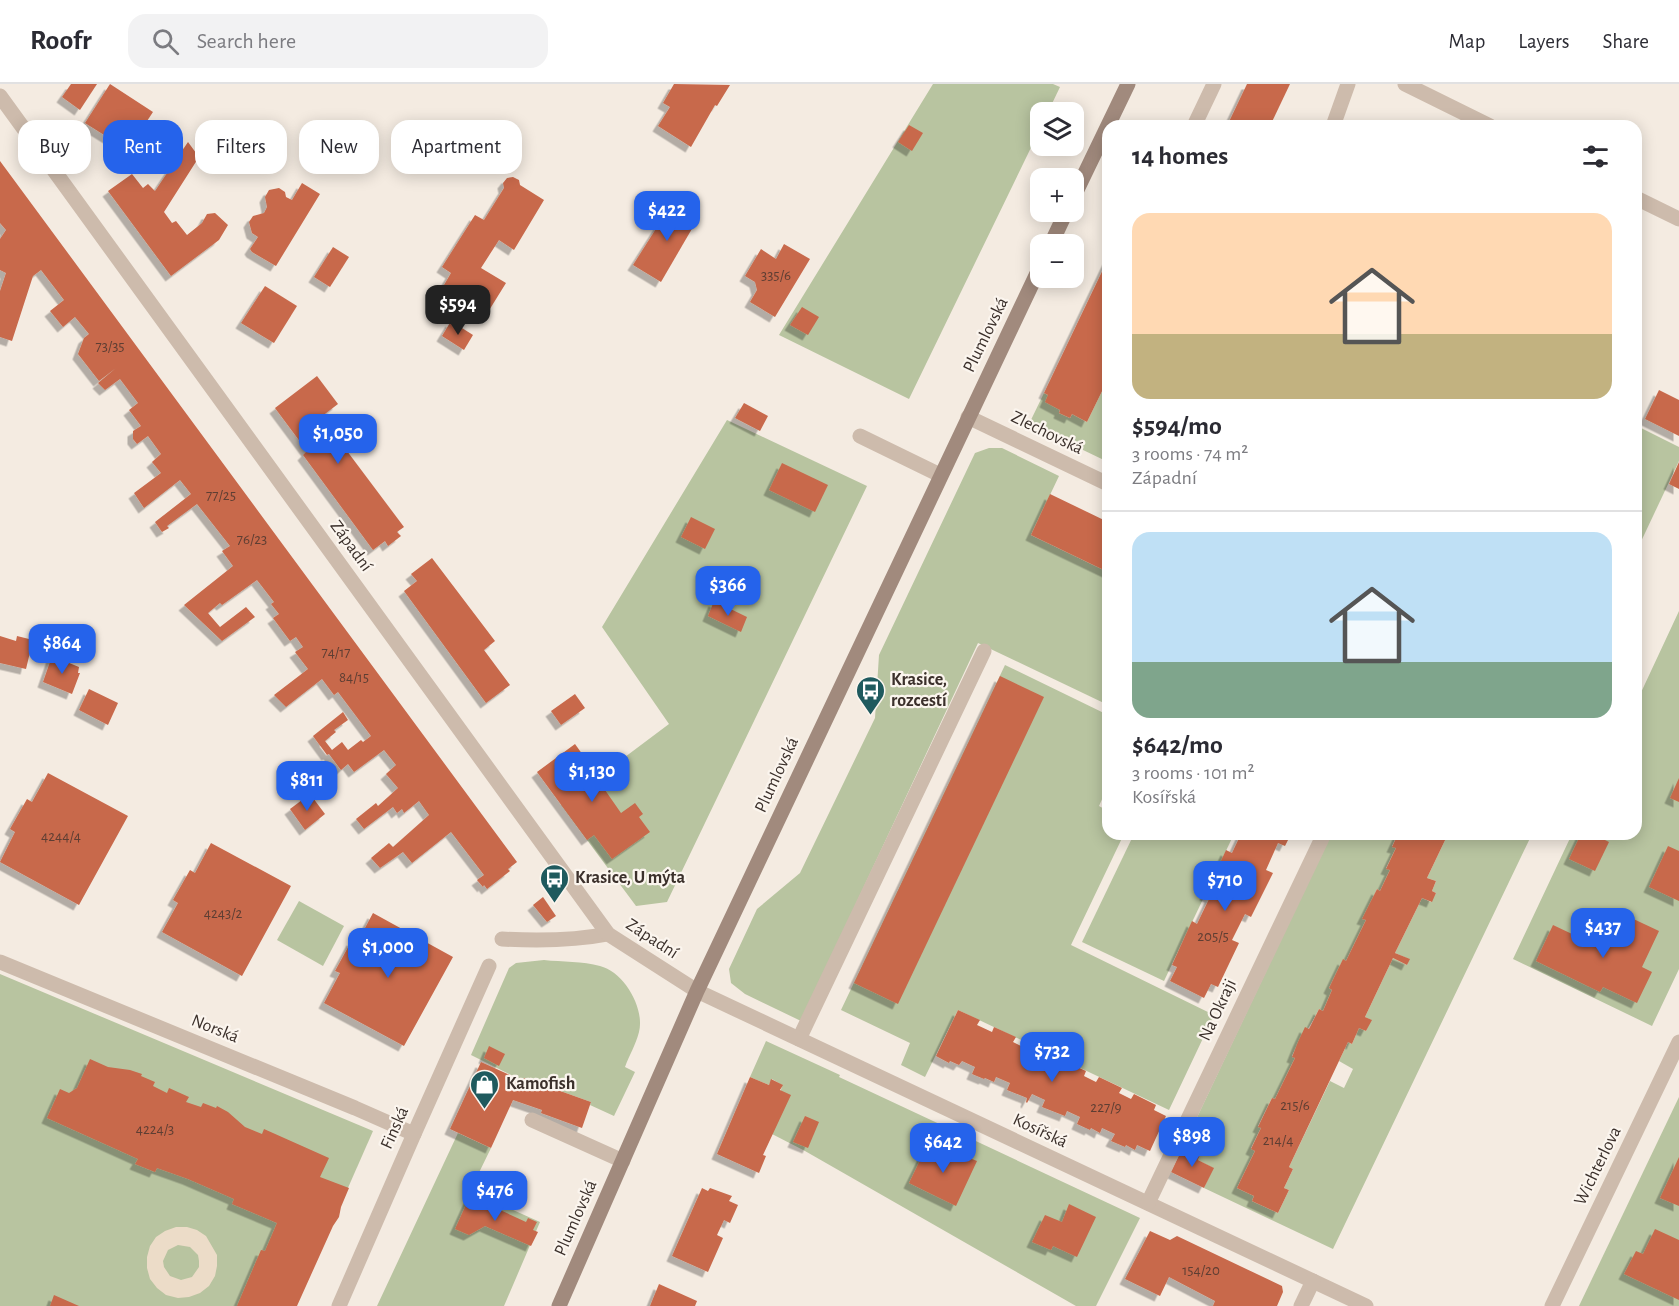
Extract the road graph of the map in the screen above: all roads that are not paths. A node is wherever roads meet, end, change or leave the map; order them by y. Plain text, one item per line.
1 (1128, 84) edge
2 (1214, 84) edge
3 (1348, 84) edge
4 (1405, 84) edge
5 (0, 96) edge
6 (1111, 120) edge
7 (1197, 120) edge
8 (1335, 120) edge
9 (1478, 120) edge
10 (1102, 138) edge
11 (1084, 175) edge
12 (1642, 202) edge
13 (1679, 219) edge
14 (1030, 288) edge
15 (968, 417) junction
16 (860, 436) dead end
17 (940, 476) junction
18 (1102, 481) edge
19 (984, 651) dead end
20 (1321, 840) edge
21 (608, 934) junction
22 (502, 939) dead end
23 (0, 962) edge
24 (489, 966) dead end
25 (697, 991) junction
26 (799, 1039) junction
27 (1679, 1042) edge
28 (531, 1120) dead end
29 (414, 1134) junction
30 (623, 1161) junction
31 (1148, 1203) junction
32 (1313, 1281) junction
33 (339, 1306) edge
34 (559, 1306) edge
35 (1301, 1306) edge
36 (1366, 1306) edge
37 (1552, 1306) edge

1 - 6 main road
2 - 7 street
3 - 8 street
4 - 9 street
5 - 21 street, Západní
10 - 11 main road
12 - 13 street
14 - 15 main road, Plumlovská
15 - 17 main road, Plumlovská
15 - 18 street, Zlechovská
16 - 17 street
17 - 25 main road, Plumlovská
19 - 26 street
20 - 31 street, Na Okraji
21 - 22 street
21 - 25 street, Západní
23 - 29 street, Norská
24 - 29 street, Finská
25 - 26 street, Kosířská
25 - 30 main road, Plumlovská
26 - 31 street, Kosířská
27 - 37 street, Wichterlova
28 - 30 street
29 - 33 street, Finská
30 - 34 main road, Plumlovská
31 - 32 street, Kosířská
32 - 35 street
32 - 36 street, Kosířská

